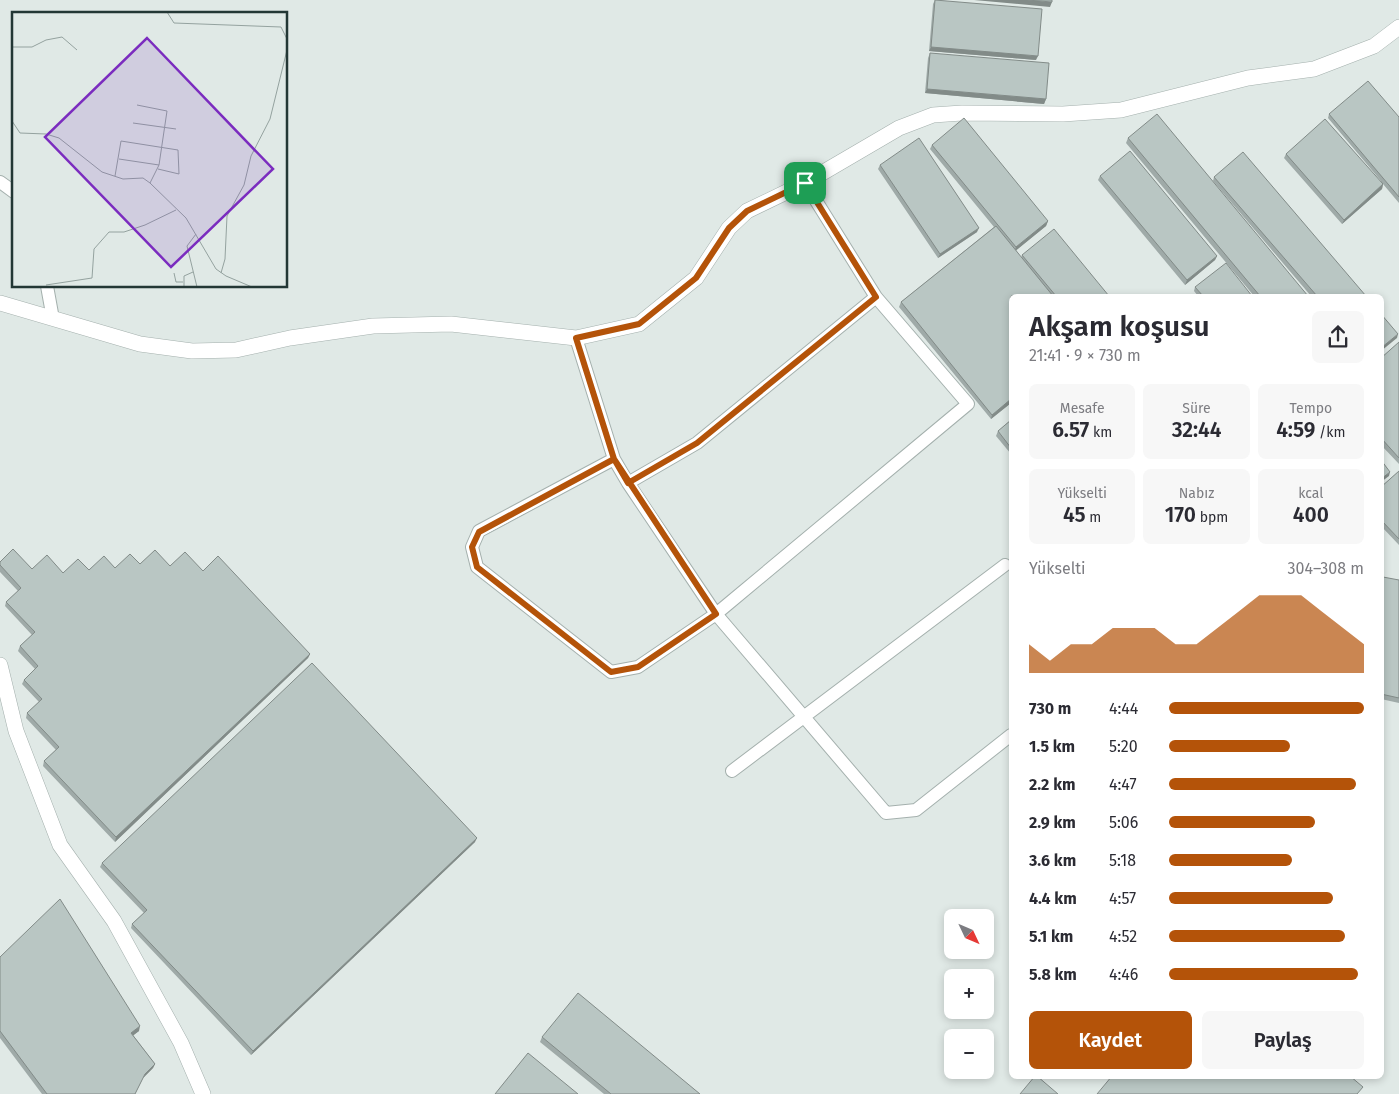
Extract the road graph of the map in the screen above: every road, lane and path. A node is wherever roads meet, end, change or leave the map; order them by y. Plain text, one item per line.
1 (1399, 27) edge
2 (0, 182) edge
3 (805, 183) junction
4 (12, 191) edge
5 (47, 288) edge
6 (876, 297) junction
7 (0, 303) edge
8 (53, 319) junction
9 (576, 338) junction
10 (614, 459) junction
11 (628, 483) junction
12 (1005, 565) dead end
13 (716, 614) junction
14 (0, 665) edge
15 (804, 717) junction
16 (1009, 737) edge
17 (732, 770) dead end
18 (203, 1094) edge

1 - 3 street
2 - 4 street
3 - 6 street
3 - 9 street
5 - 8 street
6 - 11 street
6 - 13 street
7 - 8 street
8 - 9 street
9 - 10 street
10 - 11 street
10 - 13 street
11 - 13 street
12 - 15 street
13 - 15 street
14 - 18 street
15 - 16 street
15 - 17 street

